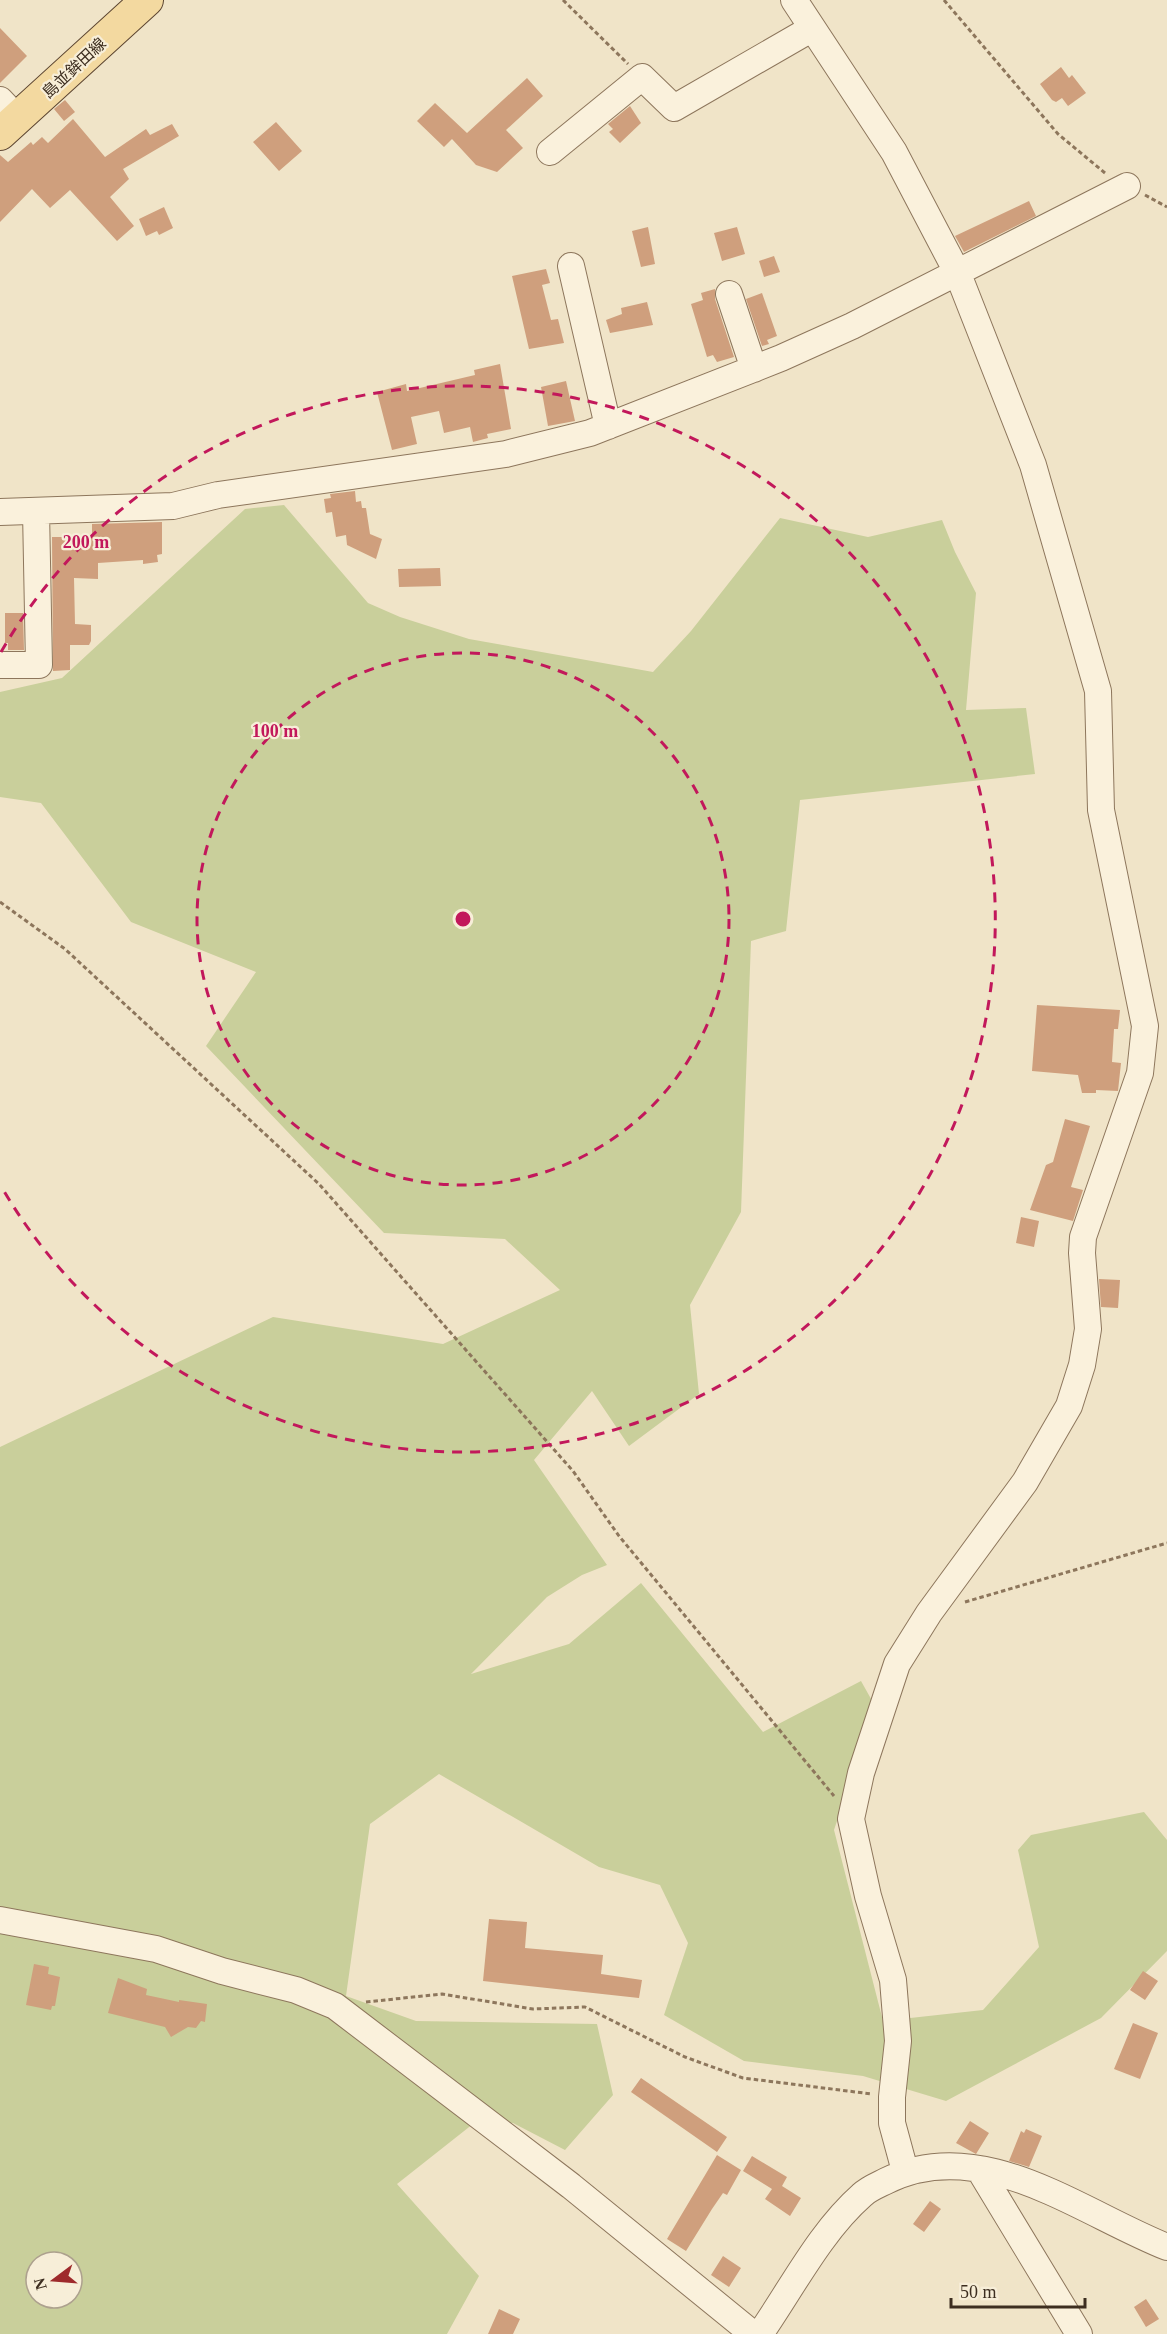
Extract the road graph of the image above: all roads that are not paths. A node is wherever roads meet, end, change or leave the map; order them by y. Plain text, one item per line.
1 (147, 0) edge
2 (794, 0) edge
3 (811, 29) junction
4 (6, 118) edge
5 (550, 152) dead end
6 (1127, 186) road end
7 (571, 266) dead end
8 (958, 274) junction
9 (729, 294) dead end
10 (754, 369) junction
11 (608, 426) junction
12 (36, 511) junction
13 (0, 512) edge
14 (0, 665) edge
15 (0, 1920) edge
16 (979, 2169) junction
17 (905, 2171) junction
18 (1167, 2247) edge
19 (753, 2334) edge
20 (760, 2334) edge
21 (1079, 2334) edge

1 - 4 main road, 島並鉾田線
2 - 3 street
3 - 5 street
3 - 8 street
6 - 8 street
7 - 11 street
8 - 10 street
8 - 17 street
9 - 10 street
10 - 11 street
11 - 12 street
12 - 13 street
12 - 14 street
15 - 19 street
16 - 17 street
16 - 18 street
16 - 21 street
17 - 20 street

